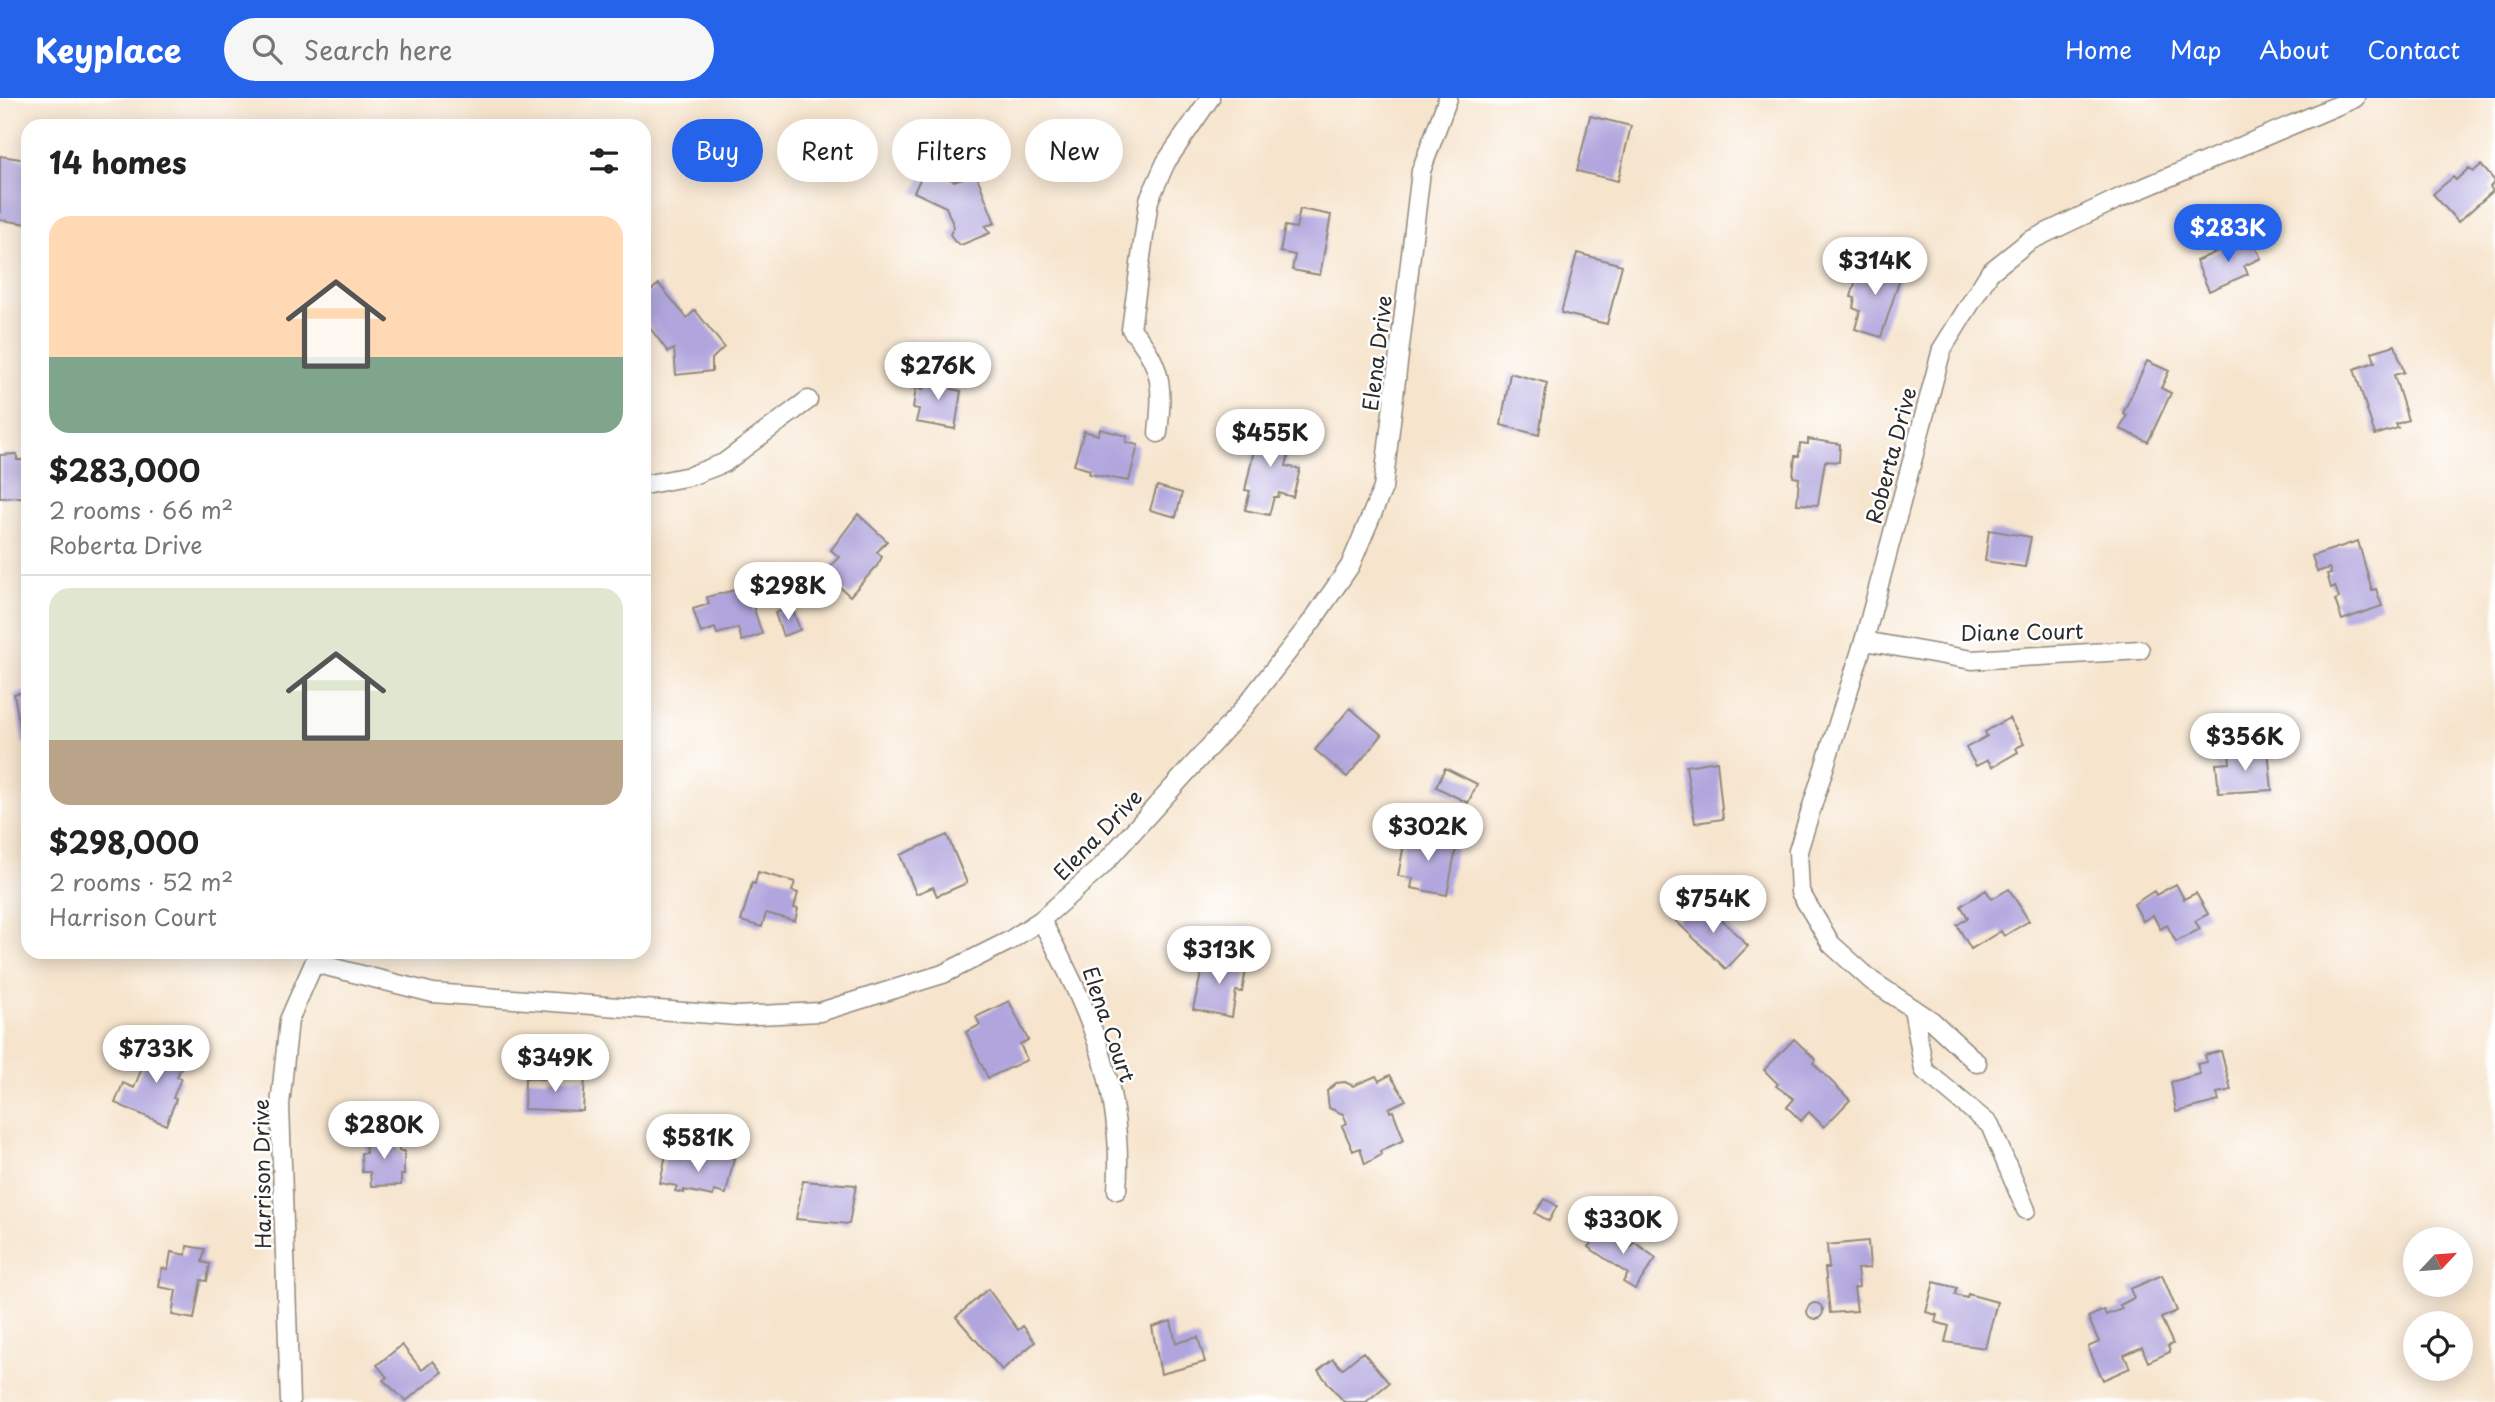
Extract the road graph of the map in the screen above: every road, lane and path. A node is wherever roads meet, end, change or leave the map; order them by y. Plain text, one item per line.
1 (1210, 98) edge
2 (1448, 98) edge
3 (2355, 98) edge
4 (808, 400) dead end
5 (1158, 433) dead end
6 (651, 484) edge
7 (1864, 641) junction
8 (2140, 650) dead end
9 (1041, 920) junction
10 (316, 959) edge
11 (319, 959) edge
12 (1913, 1009) junction
13 (1977, 1063) dead end
14 (1116, 1190) dead end
15 (2026, 1210) dead end
16 (290, 1402) edge

1 - 5 street
2 - 9 street, Elena Drive
3 - 7 street, Roberta Drive
4 - 6 street
7 - 8 street, Diane Court
7 - 12 street, Roberta Drive
9 - 11 street, Elena Drive
9 - 14 street, Elena Court
10 - 16 street, Harrison Drive
12 - 13 street, Roberta Drive
12 - 15 street

